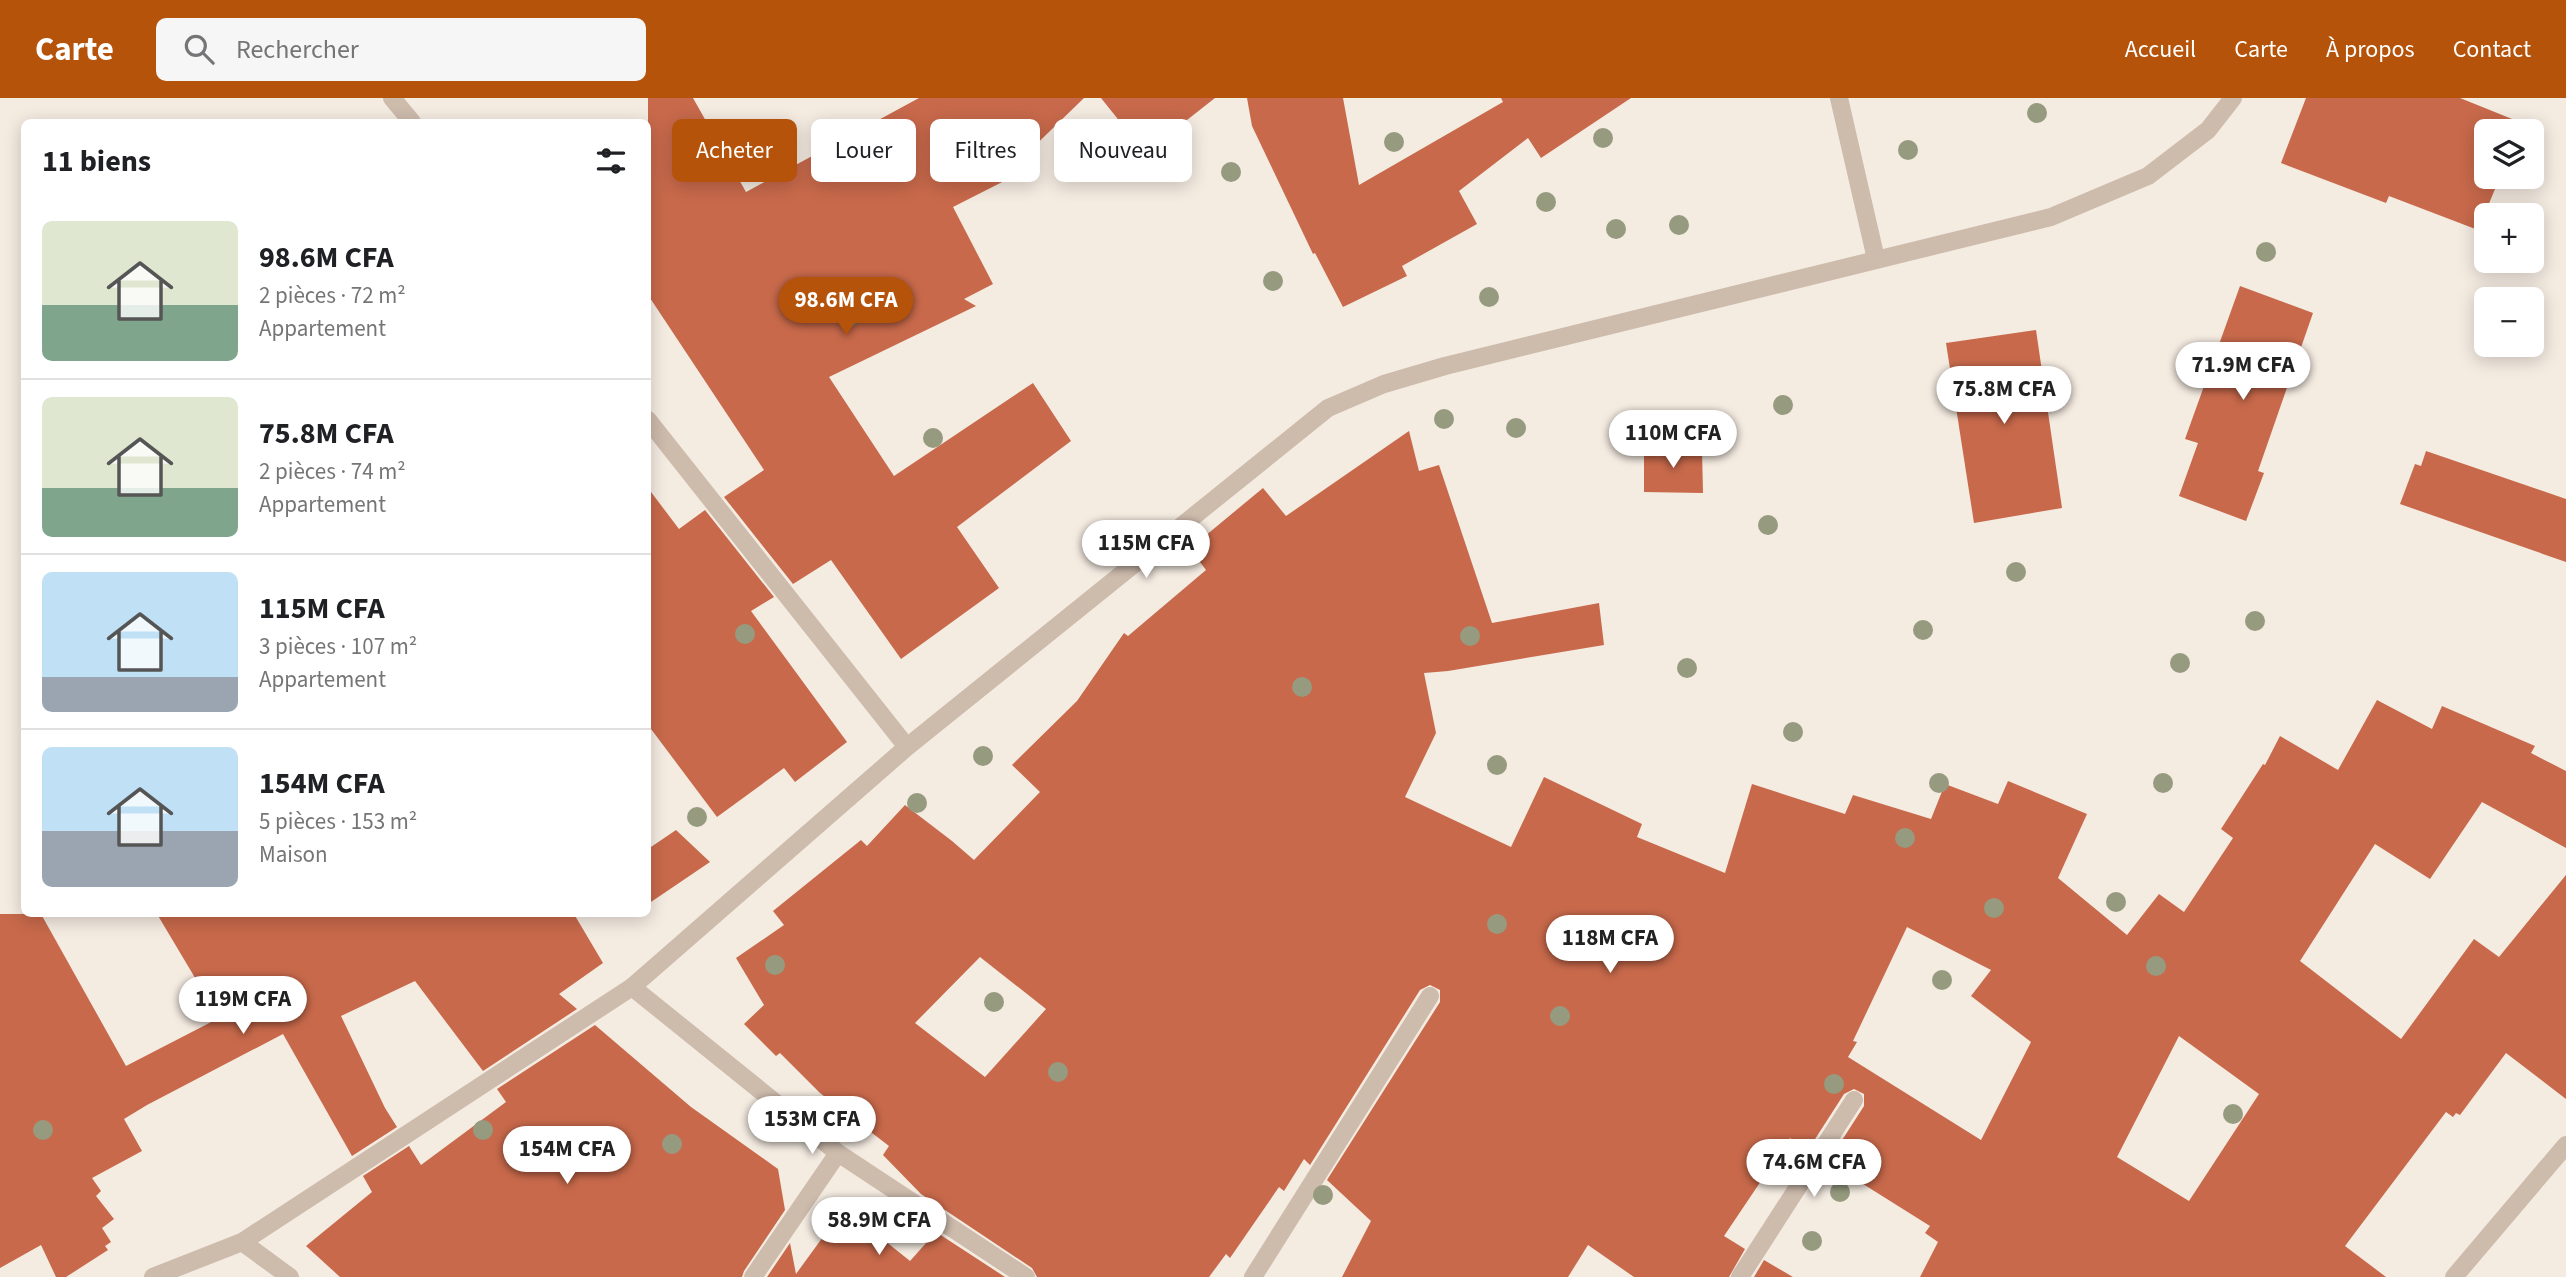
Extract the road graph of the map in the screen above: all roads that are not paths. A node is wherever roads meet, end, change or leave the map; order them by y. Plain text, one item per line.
1 (392, 98) edge
2 (1839, 98) edge
3 (2233, 98) edge
4 (410, 119) edge
5 (1876, 260) junction
6 (651, 424) edge
7 (907, 747) junction
8 (632, 987) junction
9 (1430, 996) dead end
10 (1854, 1100) dead end
11 (2566, 1145) edge
12 (838, 1153) junction
13 (242, 1242) junction
14 (153, 1277) edge
15 (290, 1277) edge
16 (753, 1277) edge
17 (1026, 1277) edge
18 (1253, 1277) edge
19 (1740, 1277) edge
20 (2454, 1277) edge

1 - 4 street
2 - 5 street
3 - 5 street
5 - 7 street
6 - 7 street
7 - 8 street
8 - 12 street
8 - 13 street
9 - 18 street
10 - 19 street
11 - 20 street
12 - 16 street
12 - 17 street
13 - 14 street
13 - 15 street

